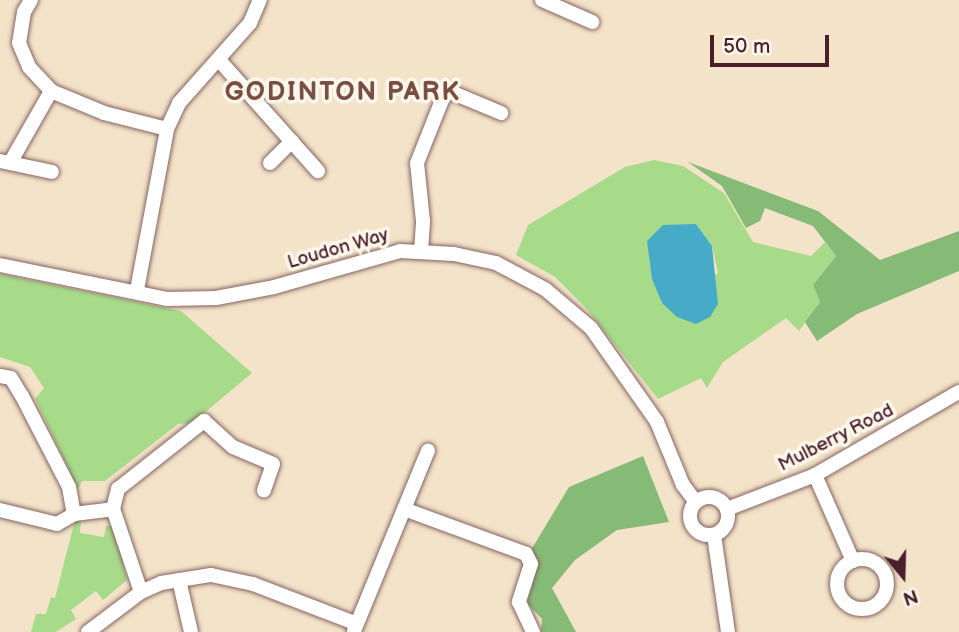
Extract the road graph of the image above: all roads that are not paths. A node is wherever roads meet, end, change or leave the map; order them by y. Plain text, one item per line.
1 (31, 0) edge
2 (260, 0) edge
3 (542, 0) edge
4 (592, 22) dead end
5 (219, 60) junction
6 (51, 91) junction
7 (501, 113) dead end
8 (167, 129) junction
9 (292, 141) junction
10 (5, 162) edge
11 (270, 163) dead end
12 (318, 170) dead end
13 (52, 172) dead end
14 (421, 251) junction
15 (0, 265) edge
16 (137, 290) junction
17 (0, 376) edge
18 (959, 392) edge
19 (428, 451) dead end
20 (815, 475) junction
21 (264, 490) dead end
22 (696, 502) junction
23 (113, 509) junction
24 (404, 509) junction
25 (727, 509) junction
26 (0, 510) edge
27 (74, 514) junction
28 (714, 535) junction
29 (852, 561) dead end
30 (178, 580) junction
31 (141, 592) junction
32 (355, 628) edge
33 (88, 632) edge
34 (191, 632) edge
35 (533, 632) edge
36 (728, 632) edge

1 - 6 street
2 - 5 street
3 - 4 street
5 - 8 street
5 - 9 street
6 - 8 street
6 - 10 street
7 - 14 street
8 - 16 street
9 - 11 street
9 - 12 street
10 - 13 street
14 - 16 street, Loudon Way
14 - 22 street, Loudon Way
15 - 16 street, Loudon Way
17 - 27 street
18 - 20 street, Mulberry Road
19 - 24 street
20 - 25 street, Mulberry Road
20 - 29 street
21 - 23 street
22 - 25 street
22 - 28 street, Loudon Way
23 - 27 street
23 - 31 street
24 - 32 street
24 - 35 street
25 - 28 street
26 - 27 street
28 - 36 street
30 - 31 street
30 - 32 street
30 - 34 street
31 - 33 street

